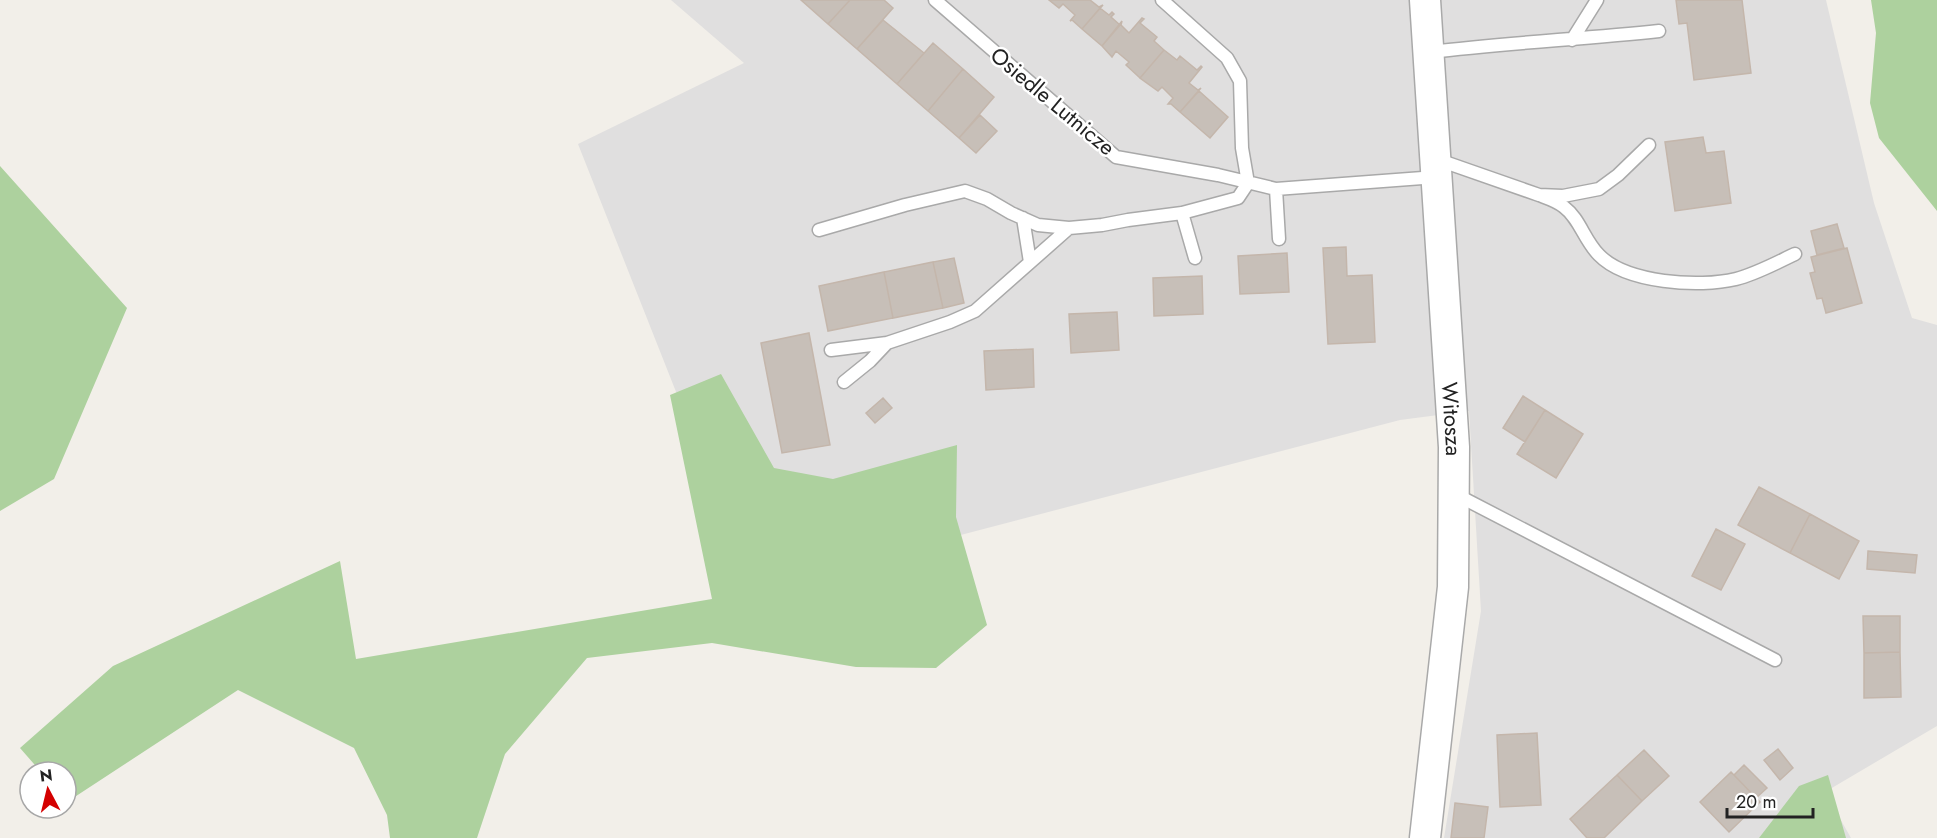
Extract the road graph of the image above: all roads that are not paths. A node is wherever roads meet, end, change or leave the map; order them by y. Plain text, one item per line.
1 (1162, 0) edge
2 (1425, 0) edge
3 (1597, 0) edge
4 (939, 2) edge
5 (1659, 31) dead end
6 (1572, 40) junction
7 (1428, 52) junction
8 (1649, 145) dead end
9 (1435, 168) junction
10 (1248, 183) junction
11 (1276, 189) junction
12 (1539, 195) junction
13 (1182, 213) junction
14 (1023, 218) junction
15 (1069, 228) junction
16 (819, 230) dead end
17 (1279, 239) dead end
18 (1795, 254) dead end
19 (1195, 258) dead end
20 (1030, 262) junction
21 (887, 343) junction
22 (831, 350) dead end
23 (844, 382) dead end
24 (1454, 493) junction
25 (1775, 660) dead end
26 (1425, 838) edge

1 - 10 lane
2 - 7 street, Witosza
3 - 6 lane
4 - 10 lane, Osiedle Lutnicze
5 - 6 lane
6 - 7 lane
7 - 9 street, Witosza
8 - 12 lane
9 - 11 lane, Osiedle Lutnicze
9 - 12 lane
9 - 24 street, Witosza
10 - 11 lane, Osiedle Lutnicze
10 - 13 lane
11 - 17 lane
12 - 18 lane
13 - 15 lane
13 - 19 lane
14 - 15 lane
14 - 16 lane
14 - 20 lane
15 - 20 lane
20 - 21 lane
21 - 22 lane
21 - 23 lane
24 - 25 lane
24 - 26 street, Witosza

